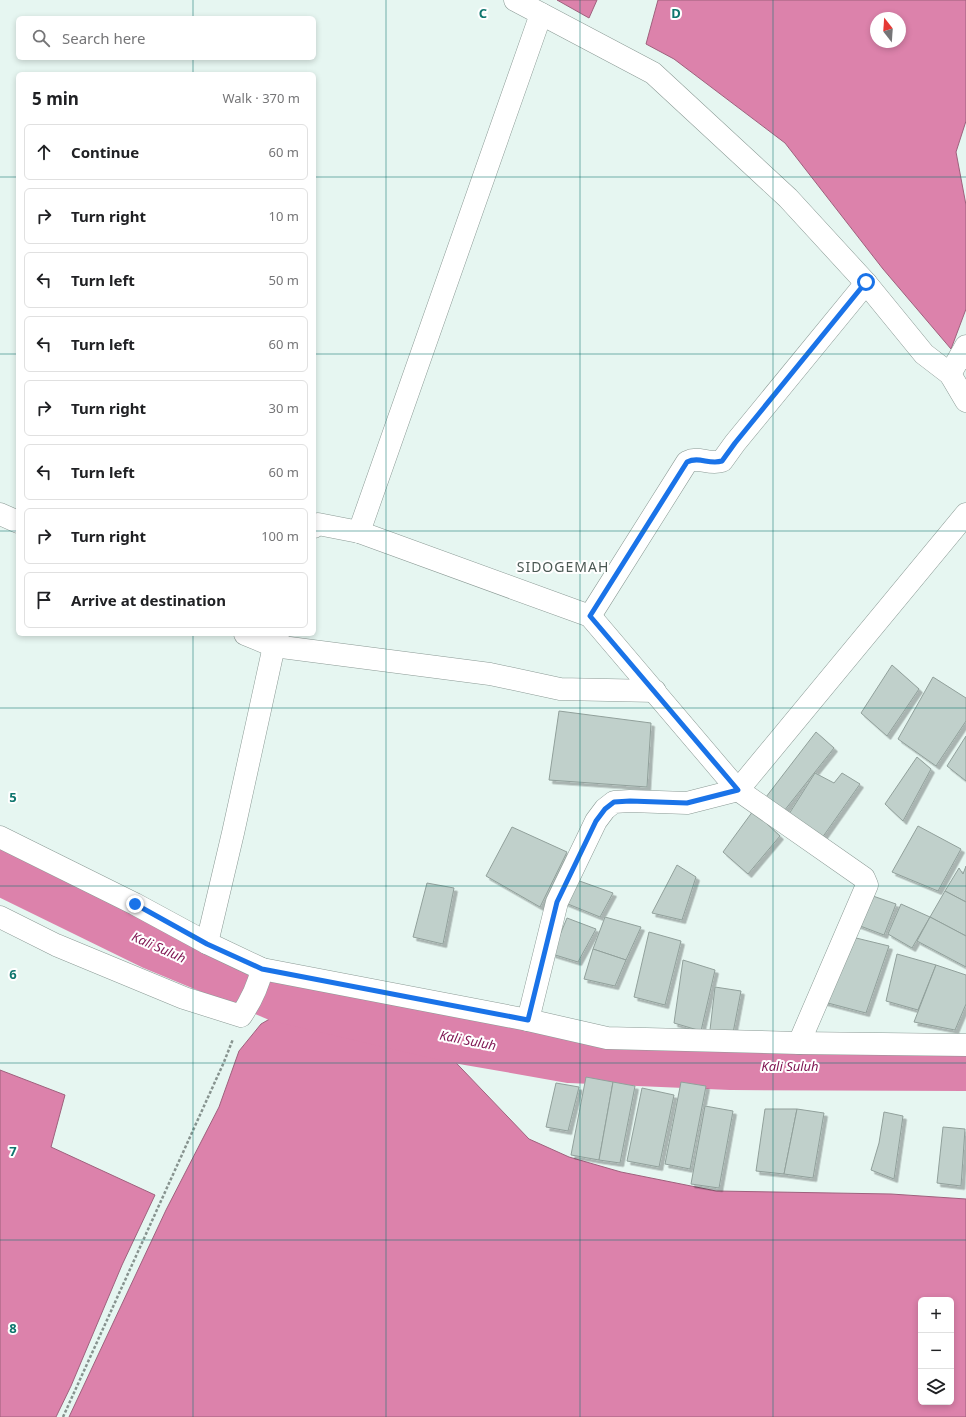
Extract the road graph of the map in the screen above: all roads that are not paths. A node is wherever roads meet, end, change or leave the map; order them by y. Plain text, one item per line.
1 (515, 0) edge
2 (541, 14) junction
3 (866, 282) junction
4 (966, 346) edge
5 (950, 374) junction
6 (966, 401) edge
7 (0, 514) edge
8 (966, 514) edge
9 (16, 521) edge
10 (316, 526) edge
11 (359, 532) junction
12 (590, 616) junction
13 (255, 636) edge
14 (276, 640) edge
15 (655, 691) junction
16 (738, 790) junction
17 (0, 838) edge
18 (0, 917) edge
19 (207, 944) junction
20 (258, 982) junction
21 (528, 1020) junction
22 (799, 1043) junction
23 (966, 1045) edge

1 - 2 street
2 - 3 street
2 - 11 street
3 - 5 street
3 - 12 street
4 - 5 street
5 - 6 street
7 - 9 street
8 - 16 street
10 - 11 street
11 - 12 street
12 - 15 street
13 - 14 street
14 - 15 street
14 - 19 street
15 - 16 street
16 - 21 street
16 - 22 street
17 - 19 street
18 - 20 street
19 - 20 street
20 - 21 street
21 - 22 street
22 - 23 street

